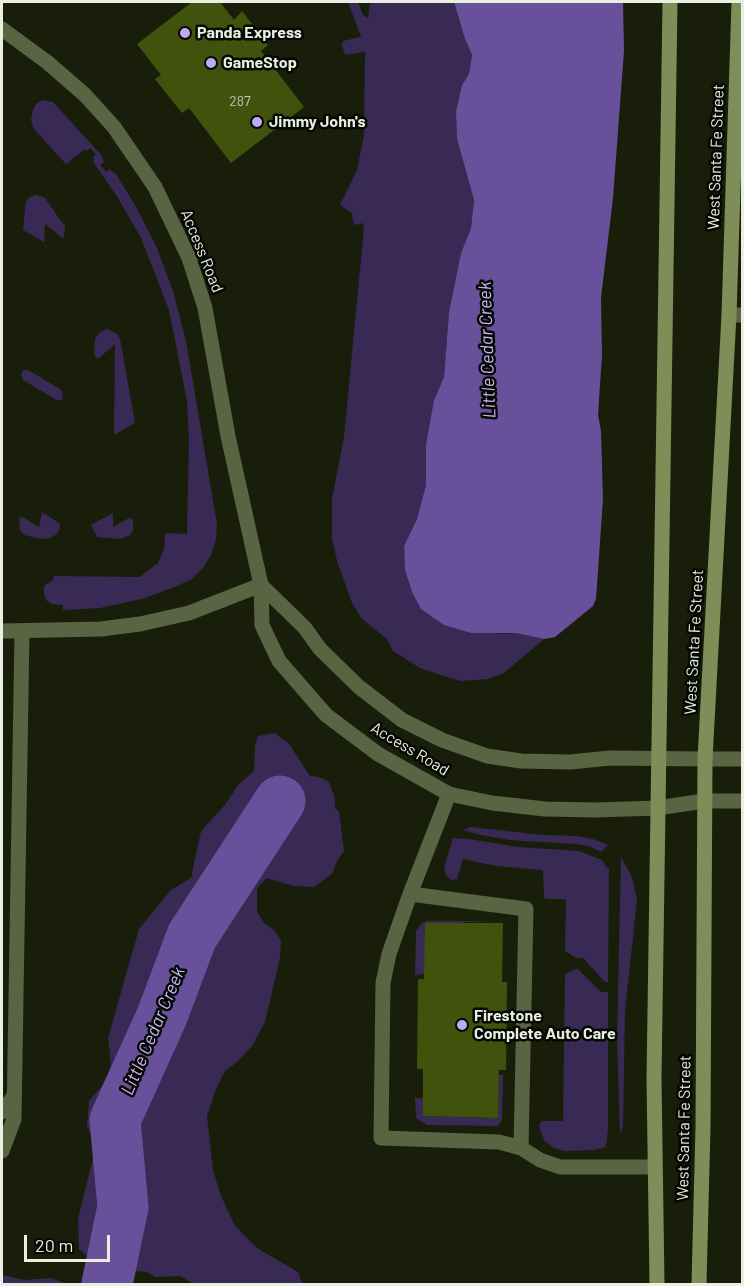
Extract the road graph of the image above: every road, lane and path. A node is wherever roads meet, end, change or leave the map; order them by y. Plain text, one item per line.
1 (670, 2) edge
2 (739, 2) edge
3 (2, 29) edge
4 (736, 315) edge
5 (261, 585) junction
6 (2, 631) edge
7 (22, 632) junction
8 (658, 758) junction
9 (705, 759) junction
10 (742, 759) edge
11 (449, 794) junction
12 (704, 801) junction
13 (742, 801) edge
14 (657, 808) junction
15 (410, 894) junction
16 (15, 1056) junction
17 (2, 1075) edge
18 (14, 1096) junction
19 (2, 1113) edge
20 (522, 1148) junction
21 (2, 1151) edge
22 (655, 1167) junction
23 (657, 1284) edge
24 (699, 1284) edge

1 - 8 street, West Santa Fe Street
2 - 4 street, West Santa Fe Street
3 - 5 street, Access Road
4 - 9 street, West Santa Fe Street
5 - 7 street
5 - 8 street, Access Road
5 - 11 street, Access Road
6 - 7 street
7 - 16 street
8 - 9 street, Access Road
8 - 14 street, West Santa Fe Street
9 - 10 street, Access Road
9 - 12 street, West Santa Fe Street
11 - 14 street, Access Road
11 - 15 street
12 - 13 street, Access Road
12 - 14 street, Access Road
12 - 24 street, West Santa Fe Street
14 - 22 street, West Santa Fe Street
15 - 20 street
15 - 20 street
16 - 17 street
16 - 18 street
18 - 19 street
18 - 21 street
20 - 22 street
22 - 23 street, West Santa Fe Street

